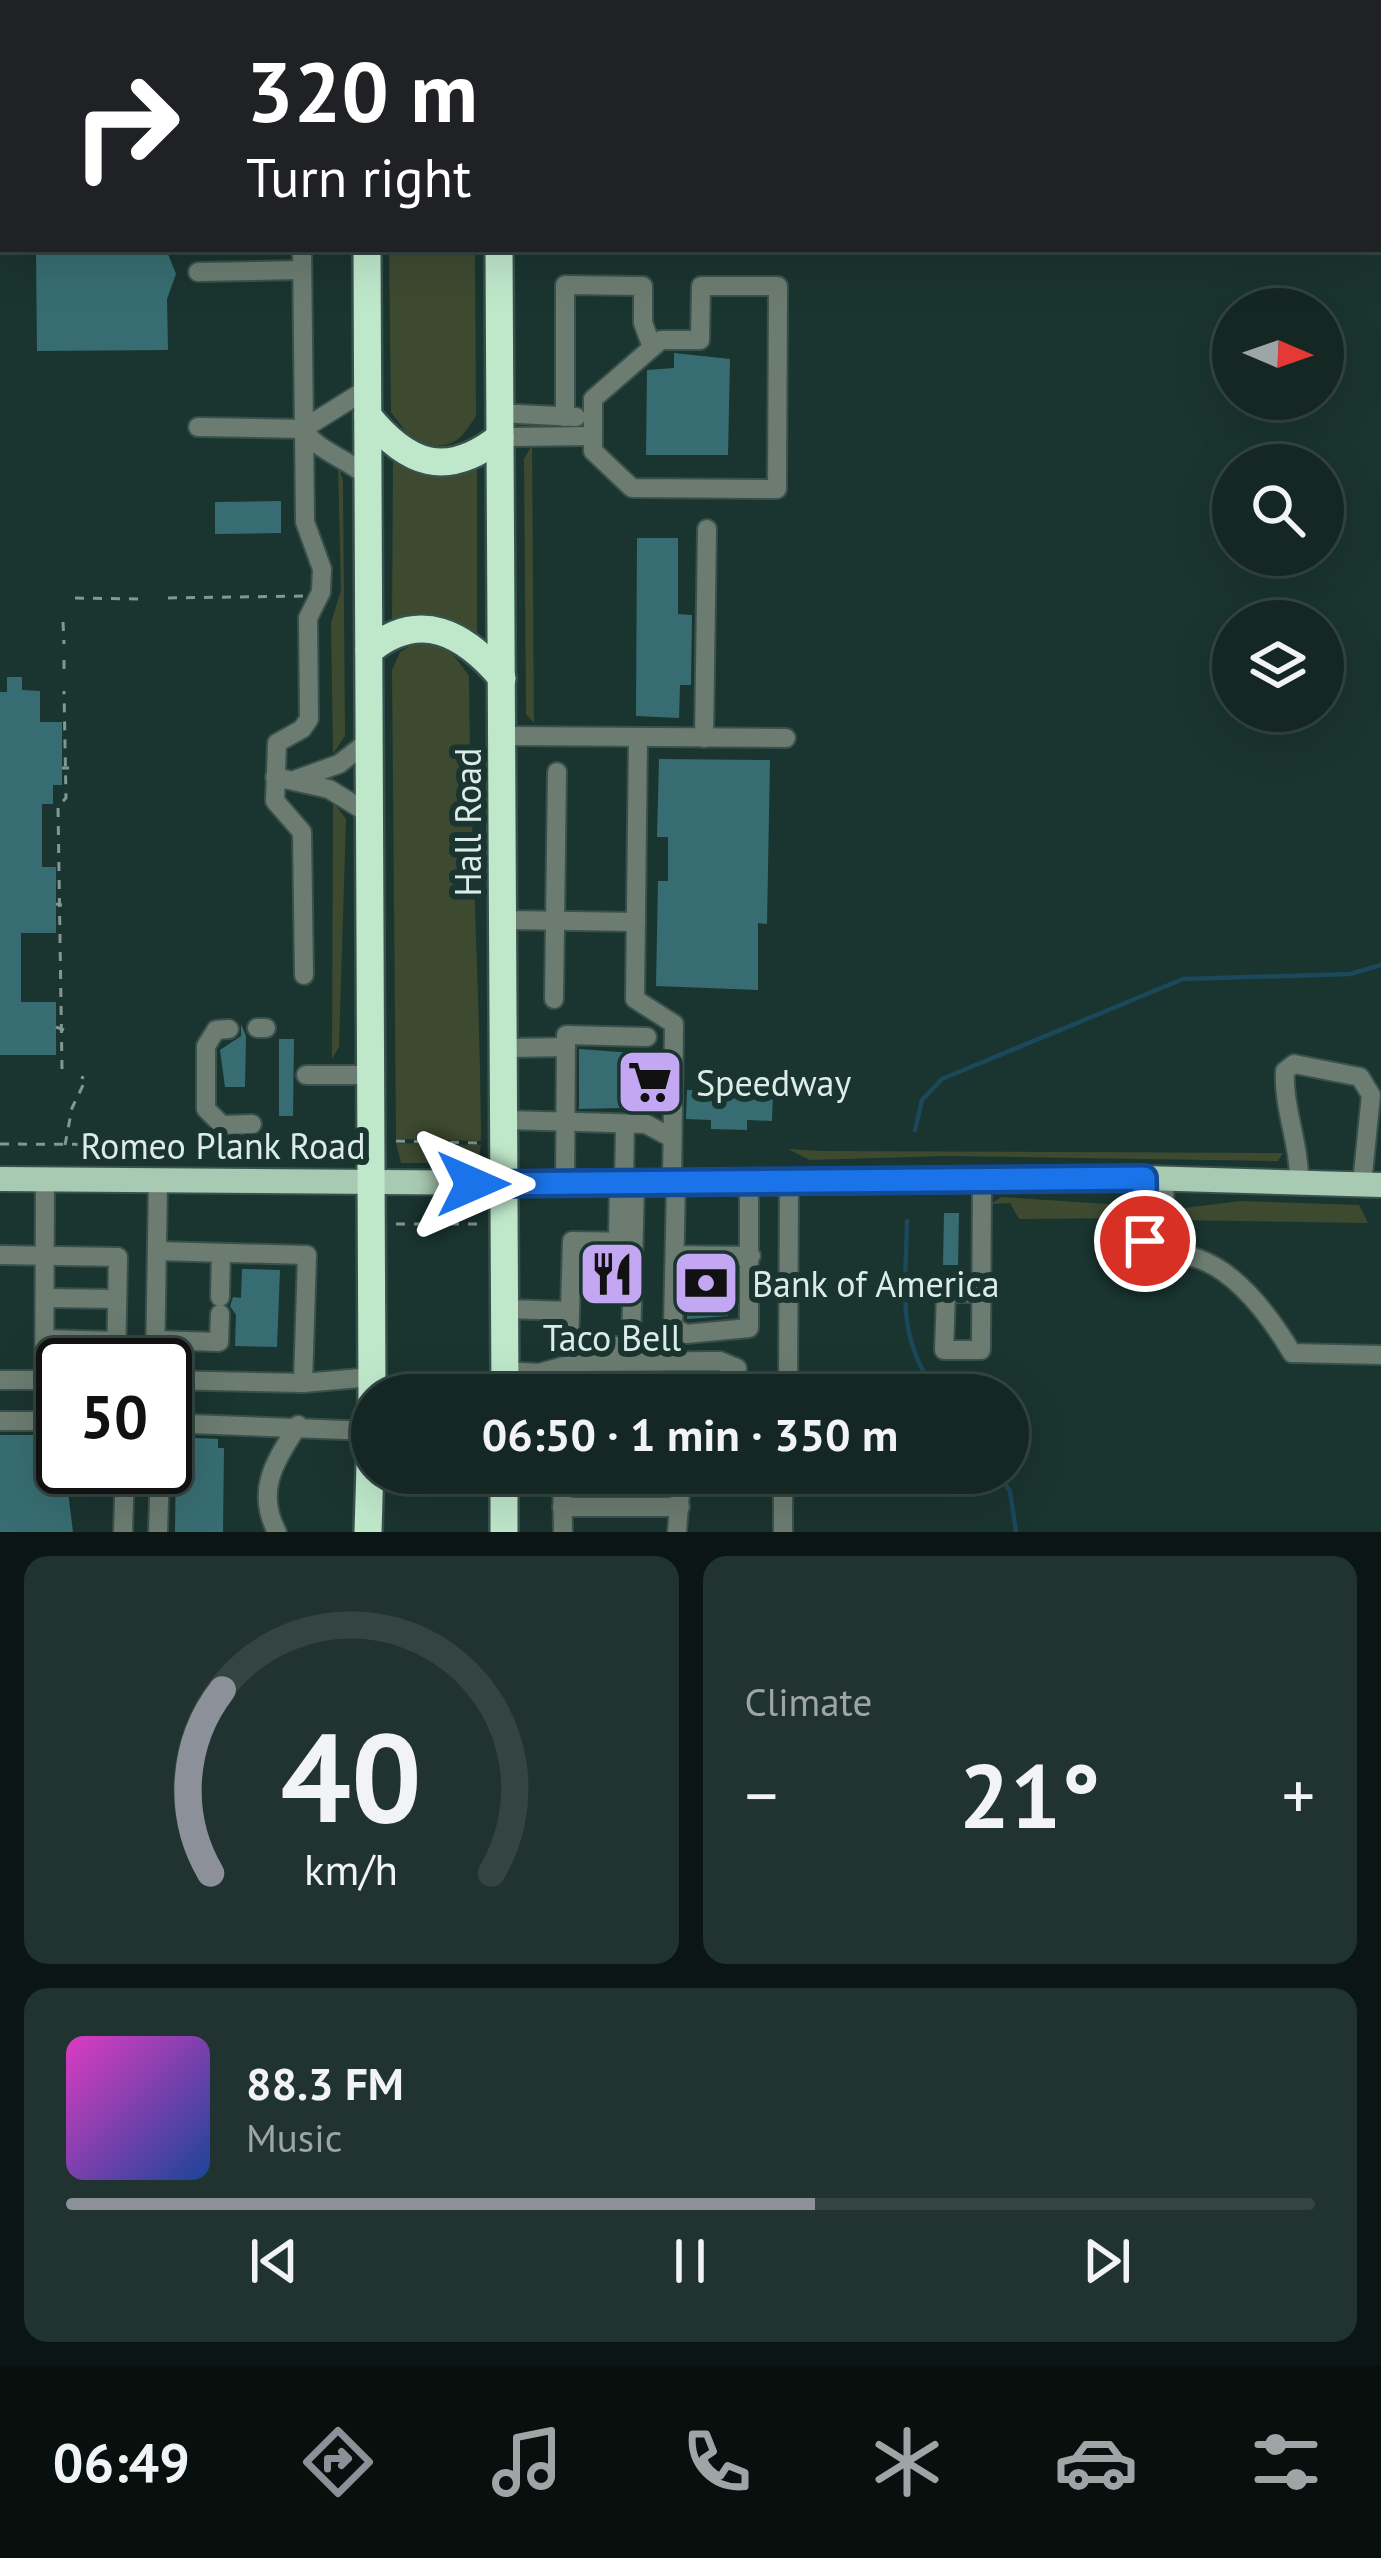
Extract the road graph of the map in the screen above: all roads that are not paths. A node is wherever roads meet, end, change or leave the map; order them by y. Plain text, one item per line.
1 (302, 252) edge
2 (367, 252) edge
3 (499, 252) edge
4 (302, 270) junction
5 (198, 272) dead end
6 (652, 347) junction
7 (367, 402) junction
8 (565, 417) junction
9 (500, 425) junction
10 (593, 426) junction
11 (197, 427) dead end
12 (303, 429) junction
13 (368, 477) junction
14 (706, 529) dead end
15 (369, 651) junction
16 (502, 678) junction
17 (502, 736) junction
18 (638, 737) junction
19 (704, 738) junction
20 (786, 738) dead end
21 (370, 740) junction
22 (557, 772) dead end
23 (275, 777) junction
24 (297, 779) junction
25 (371, 815) junction
26 (504, 920) junction
27 (555, 922) junction
28 (636, 922) junction
29 (304, 976) dead end
30 (554, 999) dead end
31 (229, 1029) dead end
32 (647, 1036) dead end
33 (566, 1047) junction
34 (505, 1048) junction
35 (306, 1075) dead end
36 (373, 1075) junction
37 (565, 1119) junction
38 (506, 1120) junction
39 (252, 1124) dead end
40 (626, 1124) junction
41 (672, 1138) junction
42 (982, 1178) junction
43 (1154, 1178) junction
44 (0, 1179) edge
45 (45, 1180) junction
46 (158, 1181) junction
47 (789, 1181) junction
48 (373, 1182) junction
49 (749, 1182) junction
50 (674, 1183) junction
51 (1299, 1183) junction
52 (506, 1184) junction
53 (565, 1184) junction
54 (626, 1184) junction
55 (1371, 1185) edge
56 (626, 1242) junction
57 (157, 1251) junction
58 (221, 1253) junction
59 (0, 1255) edge
60 (675, 1255) junction
61 (47, 1256) junction
62 (751, 1256) junction
63 (982, 1293) dead end
64 (46, 1298) junction
65 (117, 1299) junction
66 (505, 1309) junction
67 (570, 1311) junction
68 (45, 1338) edge
69 (116, 1338) edge
70 (155, 1338) edge
71 (192, 1341) edge
72 (1381, 1354) edge
73 (737, 1368) dead end
74 (372, 1374) edge
75 (505, 1374) edge
76 (535, 1374) edge
77 (788, 1374) edge
78 (0, 1380) edge
79 (36, 1380) edge
80 (192, 1381) edge
81 (303, 1383) junction
82 (351, 1388) edge
83 (0, 1421) edge
84 (36, 1422) edge
85 (192, 1423) edge
86 (298, 1425) junction
87 (351, 1429) edge
88 (124, 1494) edge
89 (159, 1494) edge
90 (508, 1494) edge
91 (562, 1494) edge
92 (677, 1494) edge
93 (783, 1494) edge
94 (562, 1507) junction
95 (680, 1508) junction
96 (369, 1518) edge
97 (501, 1527) edge
98 (123, 1532) edge
99 (158, 1532) edge
100 (277, 1532) edge
101 (392, 1532) edge
102 (563, 1532) edge
103 (677, 1532) edge
104 (783, 1532) edge

1 - 4 lane
2 - 7 highway
3 - 9 highway, Hall Road
4 - 5 lane
4 - 12 lane
6 - 8 lane
6 - 10 lane
6 - 10 lane
7 - 9 highway
7 - 12 lane
7 - 13 highway
8 - 9 lane
8 - 10 lane
9 - 10 lane
9 - 16 highway, Hall Road
11 - 12 lane
12 - 13 lane
12 - 23 lane
13 - 15 highway
14 - 19 lane
15 - 16 highway
15 - 21 highway
16 - 17 highway, Hall Road
17 - 18 lane
17 - 26 highway, Hall Road
18 - 19 lane
18 - 28 lane
19 - 20 lane
21 - 24 lane
21 - 25 highway
22 - 27 lane
23 - 24 lane
23 - 29 lane
24 - 25 lane
25 - 36 highway
26 - 27 lane
26 - 34 highway, Hall Road
27 - 28 lane
27 - 30 lane
28 - 41 lane
31 - 39 lane
32 - 33 lane
33 - 34 lane
33 - 37 lane
34 - 38 highway, Hall Road
35 - 36 lane
36 - 48 highway
37 - 38 lane
37 - 40 lane
37 - 53 lane
38 - 52 highway, Hall Road
40 - 41 lane
40 - 54 lane
41 - 50 lane
42 - 43 main road, Romeo Plank Road
42 - 47 main road, Romeo Plank Road
42 - 63 lane
43 - 51 main road, Romeo Plank Road
43 - 72 lane
44 - 45 main road, Romeo Plank Road
45 - 46 main road, Romeo Plank Road
45 - 61 lane
46 - 48 main road, Romeo Plank Road
46 - 57 lane
47 - 49 main road, Romeo Plank Road
47 - 77 lane
48 - 52 main road, Romeo Plank Road
48 - 74 highway
49 - 50 main road, Romeo Plank Road
49 - 62 lane
50 - 54 main road, Romeo Plank Road
50 - 60 lane
51 - 55 main road, Romeo Plank Road
51 - 55 lane
52 - 53 main road, Romeo Plank Road
52 - 66 highway, Hall Road
53 - 54 main road, Romeo Plank Road
54 - 56 lane
56 - 67 lane
56 - 67 lane
57 - 58 lane
57 - 70 lane
58 - 71 lane
58 - 81 lane
59 - 61 lane
60 - 62 lane
60 - 62 lane
61 - 64 lane
61 - 65 lane
64 - 65 lane
64 - 68 lane
65 - 69 lane
66 - 67 lane
66 - 75 highway, Hall Road
73 - 76 lane
78 - 79 lane
80 - 81 lane
81 - 82 lane
83 - 84 lane
85 - 86 lane
86 - 87 lane
86 - 100 lane
88 - 98 lane
89 - 99 lane
90 - 97 highway
91 - 94 lane
92 - 95 lane
93 - 104 lane
94 - 95 lane
94 - 102 lane
95 - 103 lane
96 - 101 highway

